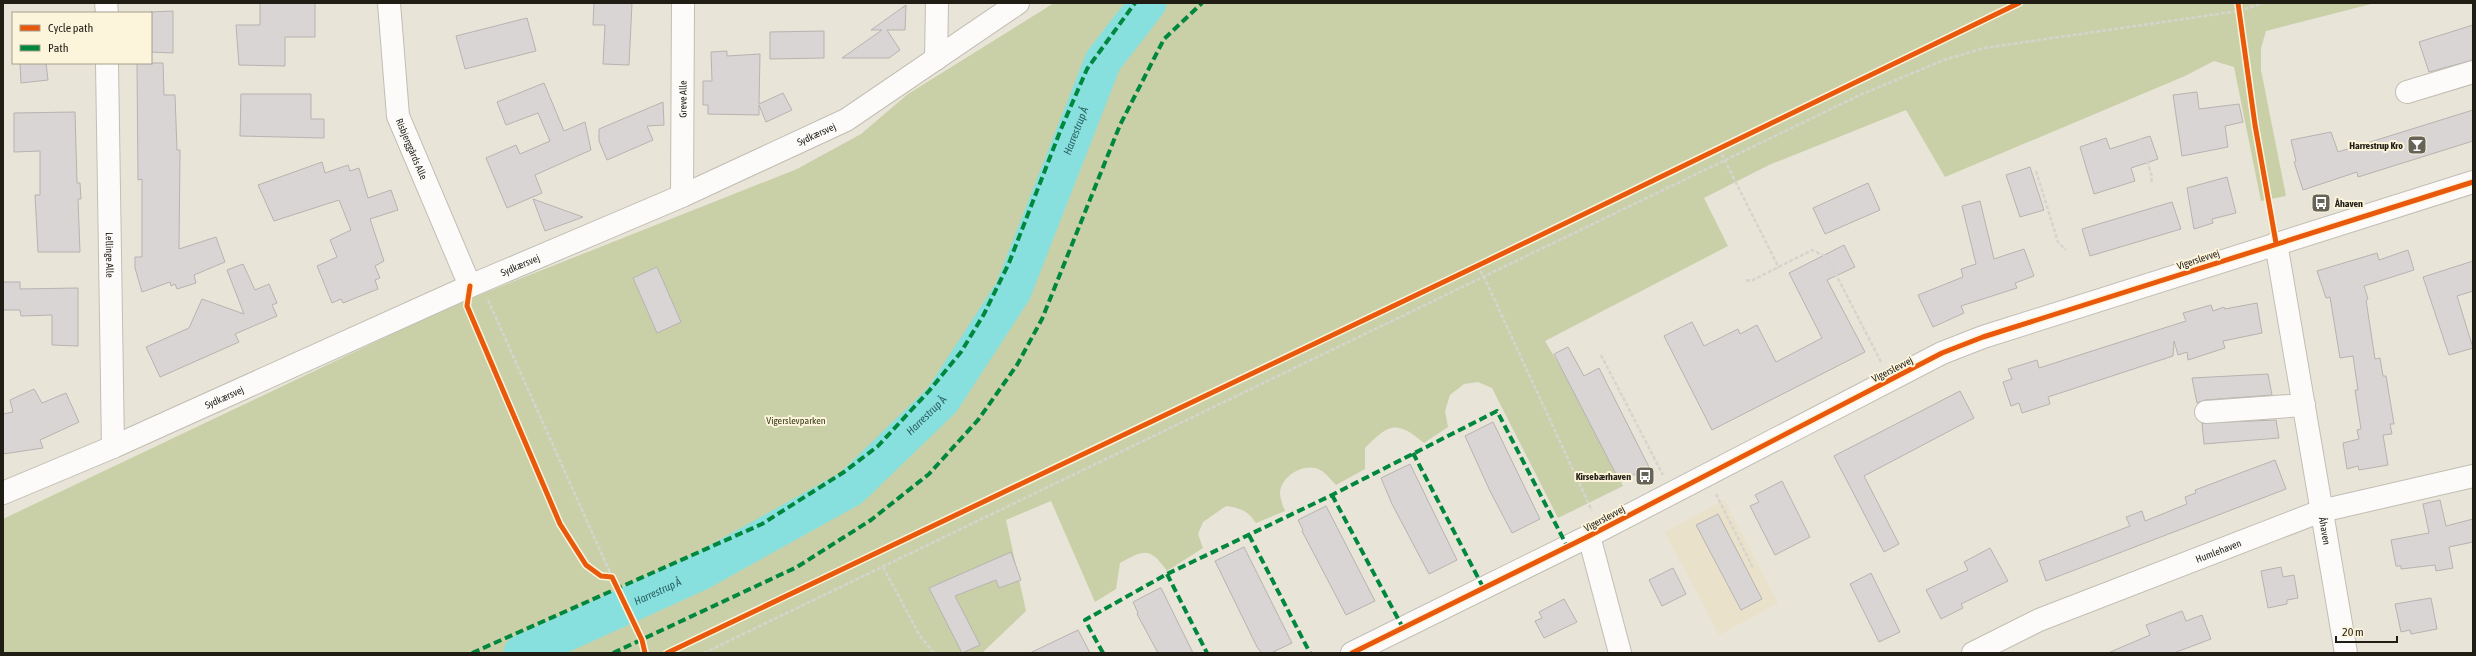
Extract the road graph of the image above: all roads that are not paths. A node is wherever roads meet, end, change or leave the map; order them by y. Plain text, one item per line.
1 (390, 3) edge
2 (683, 3) edge
3 (937, 3) edge
4 (1018, 3) edge
5 (936, 59) junction
6 (107, 64) edge
7 (2473, 72) edge
8 (2408, 92) dead end
9 (2473, 182) edge
10 (682, 196) junction
11 (2276, 243) junction
12 (475, 284) junction
13 (2304, 405) junction
14 (2206, 412) dead end
15 (113, 446) junction
16 (2473, 476) edge
17 (3, 493) edge
18 (2321, 511) junction
19 (1595, 533) junction
20 (1352, 653) edge
21 (1620, 653) edge
22 (1974, 653) edge
23 (2346, 653) edge

1 - 12 street, Risbjerggårds Alle
2 - 10 street, Greve Alle
3 - 5 street
4 - 5 street, Sydkærsvej
5 - 10 street, Sydkærsvej
6 - 15 street, Lellinge Alle
7 - 8 street
9 - 11 street, Vigerslevvej
10 - 12 street, Sydkærsvej
11 - 13 street, Åhaven
11 - 19 street, Vigerslevvej
12 - 15 street, Sydkærsvej
13 - 14 street
13 - 18 street, Åhaven
15 - 17 street, Sydkærsvej
16 - 18 street, Humlehaven
18 - 22 street, Humlehaven
18 - 23 street, Åhaven
19 - 20 street, Vigerslevvej
19 - 21 street

